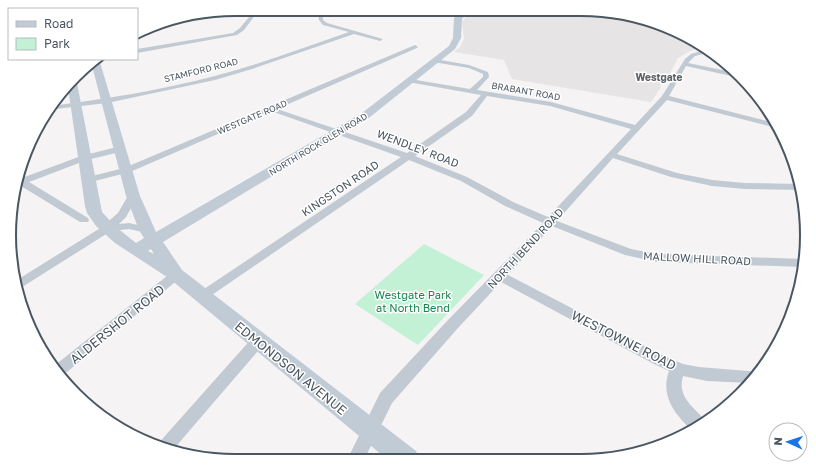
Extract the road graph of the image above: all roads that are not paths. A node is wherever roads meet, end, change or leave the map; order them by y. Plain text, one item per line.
1 (253, 16) edge
2 (321, 16) edge
3 (460, 16) edge
4 (354, 32) junction
5 (380, 39) dead end
6 (415, 48) dead end
7 (138, 51) edge
8 (702, 52) edge
9 (435, 61) junction
10 (685, 64) junction
11 (97, 65) edge
12 (729, 74) edge
13 (410, 82) junction
14 (73, 88) edge
15 (472, 91) junction
16 (486, 93) junction
17 (665, 97) junction
18 (107, 101) junction
19 (75, 104) junction
20 (58, 107) edge
21 (271, 109) junction
22 (770, 124) edge
23 (637, 128) junction
24 (339, 132) junction
25 (121, 149) junction
26 (612, 155) junction
27 (408, 156) junction
28 (84, 158) junction
29 (127, 170) junction
30 (22, 180) edge
31 (87, 180) junction
32 (22, 184) edge
33 (795, 187) edge
34 (133, 196) junction
35 (84, 220) dead end
36 (550, 221) junction
37 (107, 228) junction
38 (150, 236) junction
39 (137, 250) junction
40 (798, 263) edge
41 (176, 275) junction
42 (500, 276) junction
43 (21, 283) edge
44 (202, 296) junction
45 (258, 341) junction
46 (678, 368) junction
47 (62, 369) edge
48 (748, 376) edge
49 (696, 422) edge
50 (370, 432) junction
51 (168, 443) edge
52 (358, 454) edge
53 (398, 454) edge

1 - 7 street
2 - 4 street
3 - 9 main road, NORTH ROCK GLEN ROAD
4 - 5 street
4 - 18 street, STAMFORD ROAD
6 - 21 street, WESTGATE ROAD
8 - 10 street, NORTH BEND ROAD
9 - 13 main road, NORTH ROCK GLEN ROAD
9 - 15 street
10 - 12 street
10 - 17 street, NORTH BEND ROAD
11 - 18 main road, EDMONDSON AVENUE
13 - 15 street, BRABANT ROAD
13 - 24 main road, NORTH ROCK GLEN ROAD
14 - 19 main road, EDMONDSON AVENUE
15 - 16 street, BRABANT ROAD
16 - 23 street, BRABANT ROAD
16 - 27 street, KINGSTON ROAD
17 - 22 street
17 - 23 street, NORTH BEND ROAD
18 - 19 street, STAMFORD ROAD
18 - 25 main road, EDMONDSON AVENUE
19 - 20 street, STAMFORD ROAD
19 - 28 main road, EDMONDSON AVENUE
21 - 24 street, WENDLEY ROAD
21 - 29 street, WESTGATE ROAD
23 - 26 street, NORTH BEND ROAD
24 - 27 street, WENDLEY ROAD
24 - 38 main road, NORTH ROCK GLEN ROAD
25 - 28 street
25 - 29 main road, EDMONDSON AVENUE
26 - 33 street
26 - 36 street, NORTH BEND ROAD
27 - 36 street, WENDLEY ROAD
27 - 44 street, KINGSTON ROAD
28 - 30 street
28 - 31 main road, EDMONDSON AVENUE
29 - 31 street, WESTGATE ROAD
29 - 34 main road, EDMONDSON AVENUE
31 - 37 main road, EDMONDSON AVENUE
32 - 35 street
34 - 37 street
34 - 38 main road, EDMONDSON AVENUE
36 - 40 street, MALLOW HILL ROAD
36 - 42 street, NORTH BEND ROAD
37 - 38 street
37 - 39 main road, EDMONDSON AVENUE
37 - 43 street
38 - 39 main road, NORTH ROCK GLEN ROAD
38 - 41 main road, EDMONDSON AVENUE
39 - 41 main road, EDMONDSON AVENUE
41 - 44 main road, EDMONDSON AVENUE
41 - 47 street, ALDERSHOT ROAD
42 - 46 street, WESTOWNE ROAD
42 - 50 street, NORTH BEND ROAD
44 - 45 main road, EDMONDSON AVENUE
45 - 50 main road, EDMONDSON AVENUE
45 - 51 street
46 - 48 street, WESTOWNE ROAD
46 - 49 street
50 - 52 street, NORTH BEND ROAD
50 - 53 main road, EDMONDSON AVENUE

